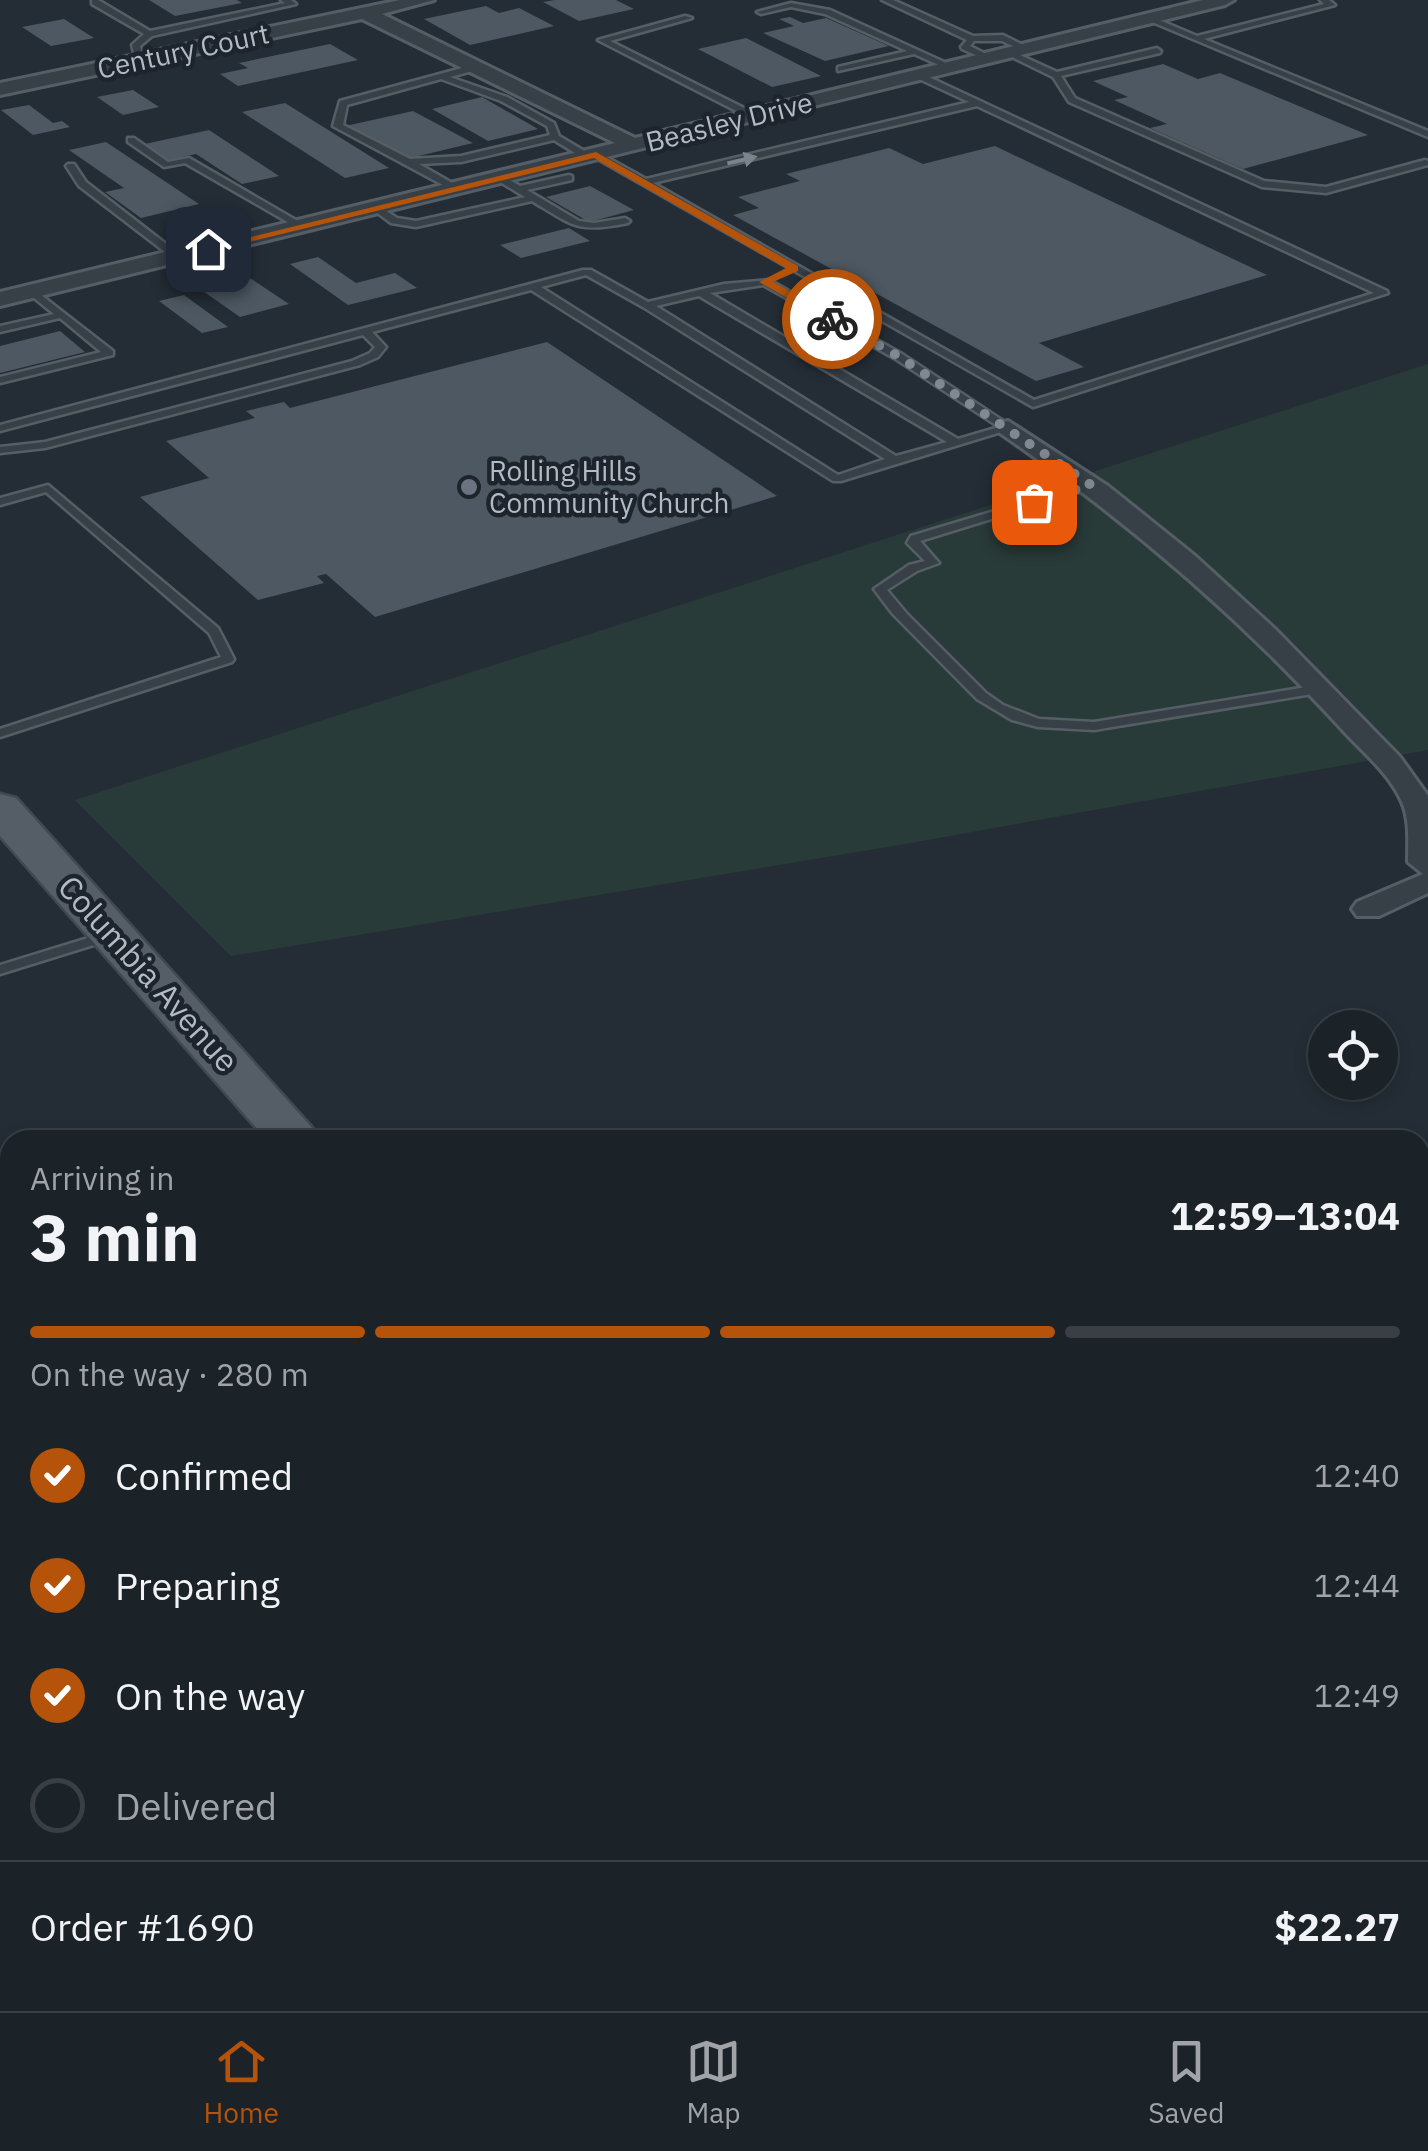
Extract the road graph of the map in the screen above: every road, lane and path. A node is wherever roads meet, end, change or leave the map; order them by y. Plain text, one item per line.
1 (285, 0) edge
2 (425, 0) edge
3 (886, 0) edge
4 (1225, 0) edge
5 (1324, 0) edge
6 (95, 2) edge
7 (761, 12) dead end
8 (365, 13) junction
9 (688, 18) dead end
10 (1149, 19) junction
11 (149, 34) junction
12 (1196, 38) junction
13 (972, 39) junction
14 (916, 51) junction
15 (1157, 51) dead end
16 (1009, 53) junction
17 (140, 61) junction
18 (952, 67) junction
19 (473, 68) junction
20 (841, 69) dead end
21 (918, 75) junction
22 (1056, 75) junction
23 (442, 76) junction
24 (0, 89) edge
25 (978, 103) junction
26 (753, 116) junction
27 (1428, 134) edge
28 (555, 137) junction
29 (131, 140) dead end
30 (634, 145) junction
31 (592, 156) junction
32 (409, 162) junction
33 (1425, 163) dead end
34 (71, 166) dead end
35 (500, 178) junction
36 (570, 178) dead end
37 (647, 182) junction
38 (456, 188) junction
39 (520, 190) junction
40 (534, 198) junction
41 (376, 208) junction
42 (625, 220) dead end
43 (301, 226) junction
44 (176, 256) junction
45 (794, 268) junction
46 (764, 282) junction
47 (532, 286) junction
48 (32, 291) junction
49 (700, 292) junction
50 (0, 299) edge
51 (647, 305) junction
52 (61, 315) junction
53 (0, 329) edge
54 (365, 331) junction
55 (0, 380) edge
56 (0, 428) edge
57 (1008, 428) junction
58 (957, 443) junction
59 (0, 450) edge
60 (894, 460) junction
61 (1091, 485) junction
62 (0, 502) edge
63 (1319, 689) junction
64 (0, 733) edge
65 (0, 808) edge
66 (1428, 866) edge
67 (1428, 882) edge
68 (1368, 909) dead end
69 (114, 934) junction
70 (0, 970) edge
71 (287, 1130) edge

1 - 11 lane
2 - 8 street, Century Court
3 - 13 lane
4 - 10 street, Beasley Drive
5 - 12 lane
6 - 11 lane
7 - 14 lane
8 - 17 street, Century Court
8 - 19 street
9 - 26 lane
10 - 12 lane
10 - 16 street, Beasley Drive
11 - 17 lane
12 - 27 lane
13 - 16 lane
13 - 16 lane
14 - 18 lane
14 - 20 lane
15 - 22 lane
16 - 18 street, Beasley Drive
16 - 22 lane
17 - 24 street, Century Court
18 - 21 street, Beasley Drive
19 - 23 lane
19 - 30 street
21 - 25 lane
21 - 26 street, Beasley Drive
22 - 33 lane
23 - 28 lane
23 - 32 lane
37 -> 25 lane
25 - 45 lane
26 - 30 street, Beasley Drive
28 - 31 lane
28 - 32 lane
29 - 43 lane
30 - 31 street, Beasley Drive
31 - 35 street, Beasley Drive
31 - 37 lane
32 - 38 lane
34 - 44 lane
35 - 38 street, Beasley Drive
35 - 39 lane
36 - 39 lane
37 - 45 lane
38 - 41 street, Beasley Drive
39 - 40 lane
40 - 41 lane
40 - 42 lane
41 - 43 street, Beasley Drive
43 - 44 street, Beasley Drive
44 - 48 street, Beasley Drive
45 - 46 lane
46 - 49 lane
46 - 57 lane
47 - 51 lane
47 - 54 lane
47 - 60 lane
48 - 50 street, Beasley Drive
48 - 52 lane
49 - 51 lane
49 - 58 lane
51 - 60 lane
52 - 53 lane
52 - 55 lane
54 - 56 lane
54 - 59 lane
57 - 58 lane
57 - 61 street
58 - 60 lane
61 - 63 street
61 - 63 lane
62 - 64 lane
63 - 66 street
65 - 69 main road, Columbia Avenue
67 - 68 street
69 - 70 lane
69 - 71 main road, Columbia Avenue

